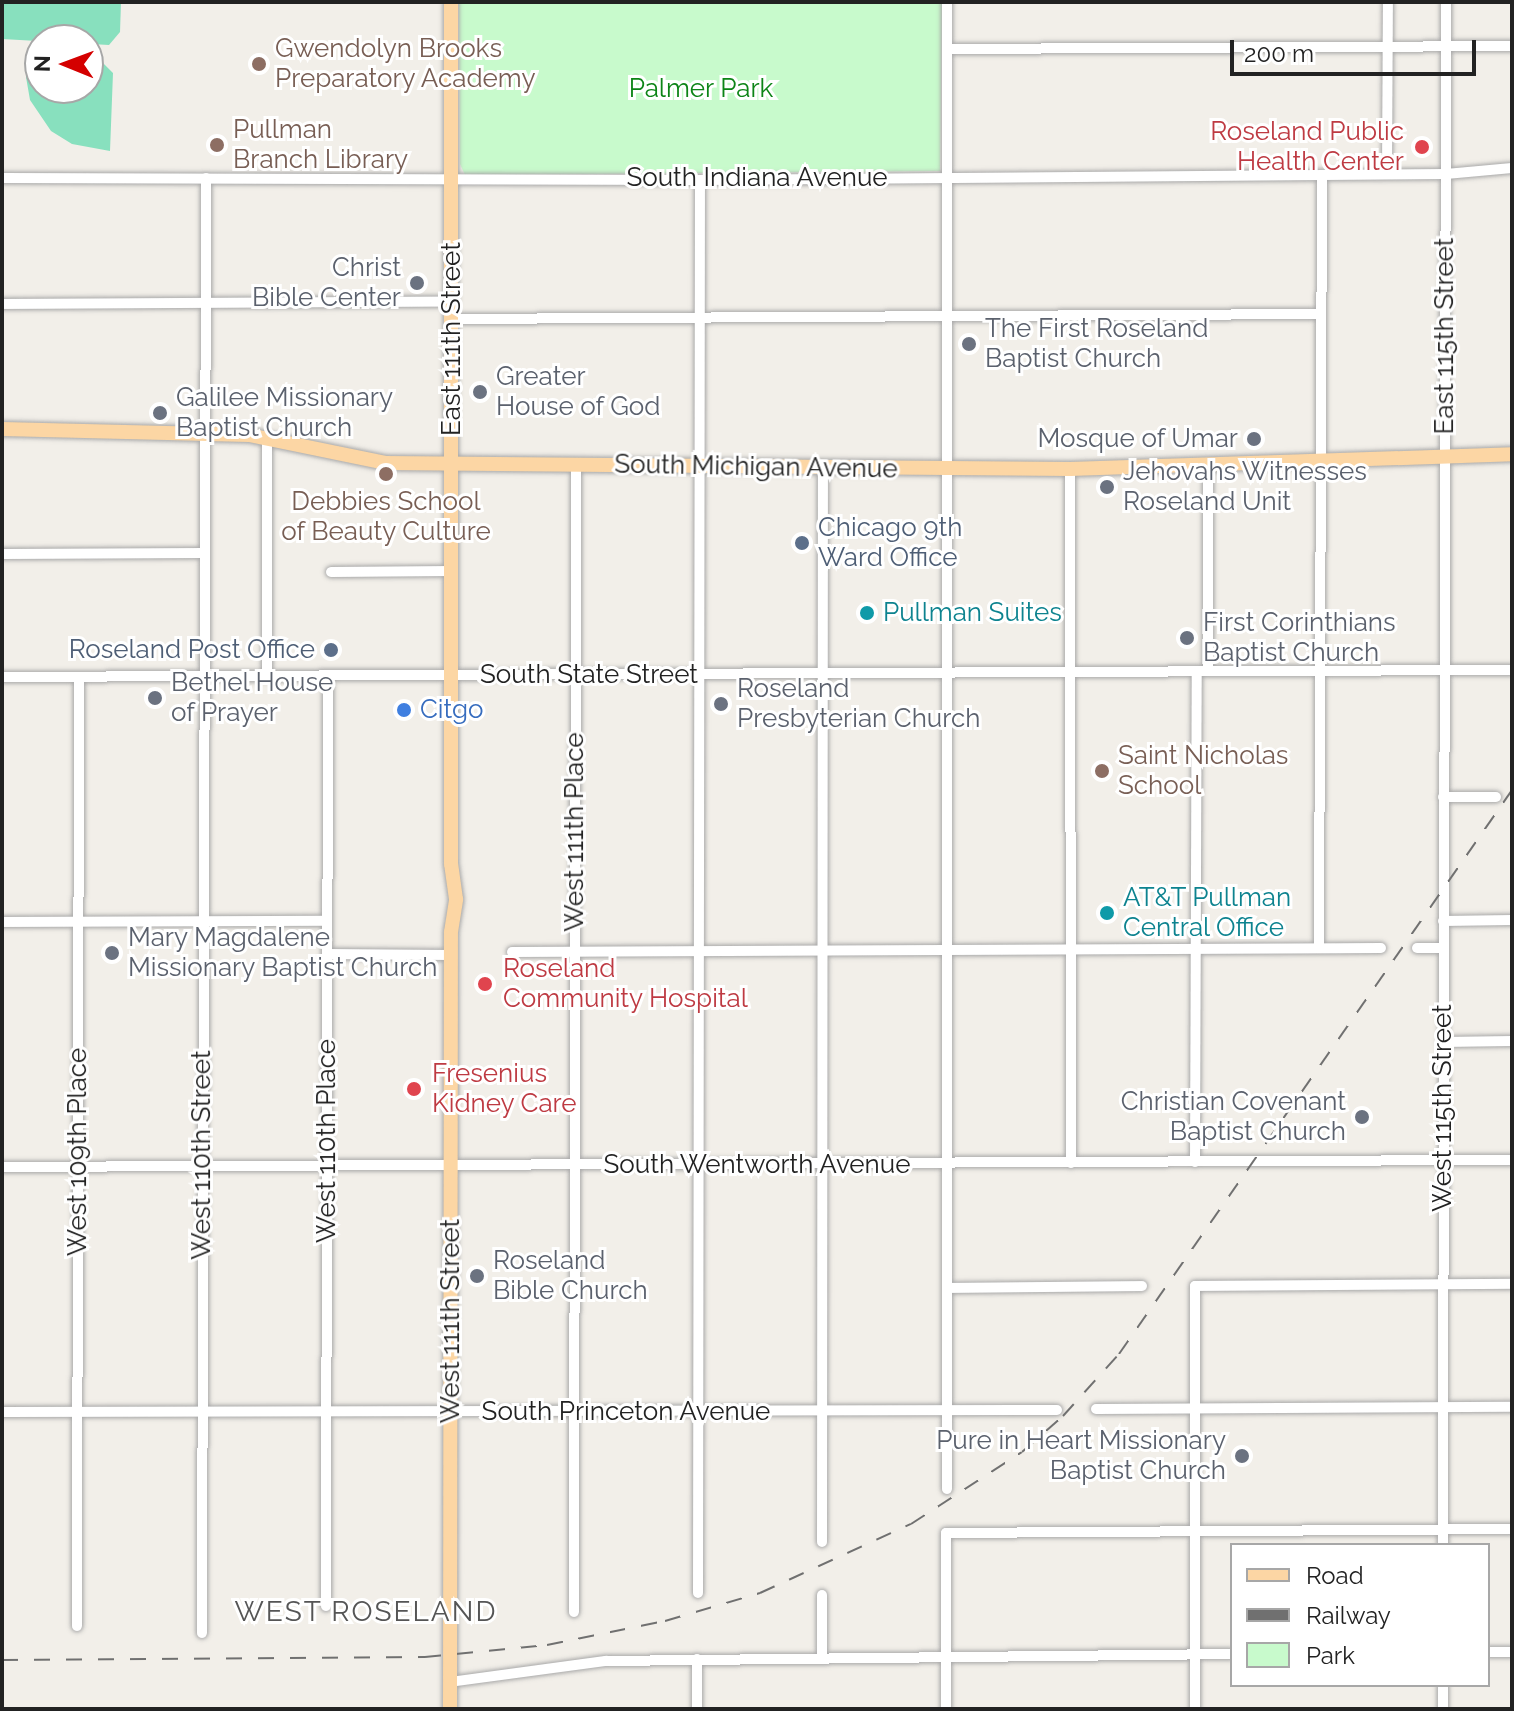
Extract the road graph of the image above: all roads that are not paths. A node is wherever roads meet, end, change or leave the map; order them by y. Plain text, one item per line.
1 (451, 2) edge
2 (947, 2) edge
3 (1388, 2) edge
4 (1446, 2) edge
5 (1446, 46) junction
6 (1512, 46) edge
7 (1387, 47) junction
8 (947, 49) junction
9 (1512, 168) edge
10 (1387, 174) junction
11 (1446, 174) junction
12 (1322, 175) junction
13 (451, 176) junction
14 (948, 177) junction
15 (2, 178) edge
16 (206, 178) junction
17 (700, 180) junction
18 (452, 302) junction
19 (205, 303) junction
20 (2, 304) edge
21 (1321, 314) junction
22 (947, 317) junction
23 (700, 318) junction
24 (452, 319) junction
25 (2, 429) edge
26 (205, 433) junction
27 (267, 438) junction
28 (1512, 454) edge
29 (1444, 456) junction
30 (1321, 458) junction
31 (1208, 463) junction
32 (451, 464) junction
33 (576, 465) junction
34 (699, 466) junction
35 (823, 467) junction
36 (947, 469) junction
37 (1070, 469) junction
38 (204, 553) junction
39 (2, 554) edge
40 (452, 571) junction
41 (331, 572) dead end
42 (1443, 670) junction
43 (1512, 670) edge
44 (1320, 671) junction
45 (1071, 672) junction
46 (1203, 672) junction
47 (947, 673) junction
48 (699, 674) junction
49 (823, 674) junction
50 (575, 675) junction
51 (203, 676) junction
52 (267, 676) junction
53 (328, 676) junction
54 (452, 676) junction
55 (2, 677) edge
56 (79, 677) junction
57 (1443, 797) junction
58 (1496, 797) dead end
59 (1512, 920) edge
60 (78, 921) junction
61 (203, 921) junction
62 (327, 921) junction
63 (1443, 921) junction
64 (2, 922) edge
65 (1319, 948) junction
66 (1381, 948) dead end
67 (1417, 948) dead end
68 (1443, 948) junction
69 (1071, 949) junction
70 (1196, 949) junction
71 (947, 950) junction
72 (699, 951) junction
73 (823, 951) junction
74 (512, 952) dead end
75 (574, 952) junction
76 (327, 954) junction
77 (451, 955) junction
78 (1512, 1041) edge
79 (1443, 1042) junction
80 (1443, 1160) junction
81 (1512, 1160) edge
82 (1195, 1162) junction
83 (1071, 1163) junction
84 (823, 1164) junction
85 (948, 1164) junction
86 (574, 1165) junction
87 (698, 1165) junction
88 (2, 1167) edge
89 (78, 1167) junction
90 (202, 1167) junction
91 (327, 1167) junction
92 (451, 1167) junction
93 (1443, 1284) junction
94 (1512, 1284) edge
95 (1142, 1286) dead end
96 (948, 1288) junction
97 (1443, 1407) junction
98 (1512, 1407) edge
99 (1195, 1408) junction
100 (1096, 1409) dead end
101 (1057, 1410) dead end
102 (326, 1411) junction
103 (823, 1411) junction
104 (947, 1411) junction
105 (2, 1412) edge
106 (77, 1412) junction
107 (202, 1412) junction
108 (698, 1412) junction
109 (450, 1413) junction
110 (574, 1413) junction
111 (947, 1489) dead end
112 (1443, 1529) junction
113 (1512, 1529) edge
114 (1195, 1532) junction
115 (822, 1542) dead end
116 (1443, 1543) edge
117 (698, 1593) dead end
118 (822, 1595) dead end
119 (326, 1606) dead end
120 (574, 1612) dead end
121 (77, 1626) dead end
122 (202, 1633) dead end
123 (1490, 1652) edge
124 (1512, 1652) edge
125 (1195, 1654) junction
126 (1230, 1654) edge
127 (946, 1657) junction
128 (822, 1658) junction
129 (697, 1659) junction
130 (450, 1682) junction
131 (1443, 1687) edge
132 (450, 1709) edge
133 (697, 1709) edge
134 (946, 1709) edge
135 (1195, 1709) edge
136 (1443, 1709) edge

1 - 13 main road, East 111th Street
2 - 8 street
3 - 7 street
4 - 5 street, East 115th Street
5 - 6 street
5 - 7 street
5 - 11 street, East 115th Street
7 - 8 street
7 - 10 street
8 - 14 street
9 - 11 street, South Indiana Avenue
10 - 11 street, South Indiana Avenue
10 - 12 street, South Indiana Avenue
11 - 29 street, East 115th Street
12 - 14 street, South Indiana Avenue
12 - 21 street
13 - 16 street, South Indiana Avenue
13 - 17 street, South Indiana Avenue
13 - 18 main road, East 111th Street
14 - 17 street, South Indiana Avenue
14 - 22 street
15 - 16 street, South Indiana Avenue
16 - 19 street, West 110th Street
17 - 23 street
18 - 19 street
18 - 24 main road, East 111th Street
19 - 20 street
19 - 26 street, West 110th Street
21 - 22 street
21 - 30 street
22 - 23 street
22 - 36 street
23 - 24 street
23 - 34 street
24 - 32 main road, East 111th Street
25 - 26 main road, South Michigan Avenue
26 - 27 main road, South Michigan Avenue
26 - 38 street, West 110th Street
27 - 32 main road, South Michigan Avenue
27 - 52 street
28 - 29 main road, South Michigan Avenue
29 - 30 main road, South Michigan Avenue
29 - 42 street, East 115th Street
30 - 31 main road, South Michigan Avenue
30 - 44 street
31 - 37 main road, South Michigan Avenue
31 - 46 street
32 - 33 main road, South Michigan Avenue
32 - 40 main road, East 111th Street
33 - 34 main road, South Michigan Avenue
33 - 50 street, West 111th Place
34 - 35 main road, South Michigan Avenue
34 - 48 street
35 - 36 main road, South Michigan Avenue
35 - 49 street
36 - 37 main road, South Michigan Avenue
36 - 47 street
37 - 45 street
38 - 39 street
38 - 51 street, West 110th Street
40 - 41 street
40 - 54 main road, East 111th Street
42 - 43 street, South State Street
42 - 44 street, South State Street
42 - 57 street, West 115th Street
44 - 46 street, South State Street
44 - 65 street
45 - 46 street, South State Street
45 - 47 street, South State Street
45 - 69 street
46 - 70 street
47 - 49 street, South State Street
47 - 71 street
48 - 49 street, South State Street
48 - 50 street, South State Street
48 - 72 street
49 - 73 street
50 - 54 street, South State Street
50 - 75 street, West 111th Place
51 - 52 street, South State Street
51 - 56 street, South State Street
51 - 61 street, West 110th Street
52 - 53 street, South State Street
53 - 54 street, South State Street
53 - 62 street, West 110th Place
54 - 77 main road, West 111th Street
55 - 56 street, South State Street
56 - 60 street, West 109th Place
57 - 58 street
57 - 63 street, West 115th Street
59 - 63 street
60 - 61 street
60 - 64 street
60 - 89 street, West 109th Place
61 - 62 street
61 - 90 street, West 110th Street
62 - 76 street, West 110th Place
63 - 68 street, West 115th Street
65 - 66 street
65 - 70 street
67 - 68 street
68 - 79 street, West 115th Street
69 - 70 street
69 - 71 street
69 - 83 street
70 - 82 street
71 - 73 street
71 - 85 street
72 - 73 street
72 - 75 street
72 - 87 street
73 - 84 street
74 - 75 street
75 - 86 street, West 111th Place
76 - 77 street
76 - 91 street, West 110th Place
77 - 92 main road, West 111th Street
78 - 79 street
79 - 80 street, West 115th Street
80 - 81 street, South Wentworth Avenue
80 - 82 street, South Wentworth Avenue
80 - 93 street, West 115th Street
82 - 83 street, South Wentworth Avenue
83 - 85 street, South Wentworth Avenue
84 - 85 street, South Wentworth Avenue
84 - 87 street, South Wentworth Avenue
84 - 103 street
85 - 96 street
86 - 87 street, South Wentworth Avenue
86 - 92 street, South Wentworth Avenue
86 - 110 street, West 111th Place
87 - 108 street
88 - 89 street, South Wentworth Avenue
89 - 90 street, South Wentworth Avenue
89 - 106 street, West 109th Place
90 - 91 street, South Wentworth Avenue
90 - 107 street, West 110th Street
91 - 92 street, South Wentworth Avenue
91 - 102 street, West 110th Place
92 - 109 main road, West 111th Street
93 - 94 street
93 - 97 street, West 115th Street
93 - 99 street
95 - 96 street
96 - 104 street
97 - 98 street
97 - 99 street
97 - 112 street, West 115th Street
99 - 100 street
99 - 114 street
101 - 104 street, South Princeton Avenue
102 - 107 street, South Princeton Avenue
102 - 109 street, South Princeton Avenue
102 - 119 street, West 110th Place
103 - 104 street, South Princeton Avenue
103 - 108 street, South Princeton Avenue
103 - 115 street
104 - 111 street
105 - 106 street, South Princeton Avenue
106 - 107 street, South Princeton Avenue
106 - 121 street, West 109th Place
107 - 122 street, West 110th Street
108 - 110 street, South Princeton Avenue
108 - 117 street
109 - 110 street, South Princeton Avenue
109 - 130 main road, West 111th Street
110 - 120 street, West 111th Place
112 - 113 street
112 - 114 street
112 - 116 street, West 115th Street
114 - 125 street
114 - 127 street
118 - 128 street
123 - 124 street
125 - 126 street
125 - 127 street
125 - 135 street
127 - 128 street
127 - 134 street
128 - 129 street
129 - 130 street
129 - 133 street
130 - 132 main road, West 111th Street
131 - 136 street

